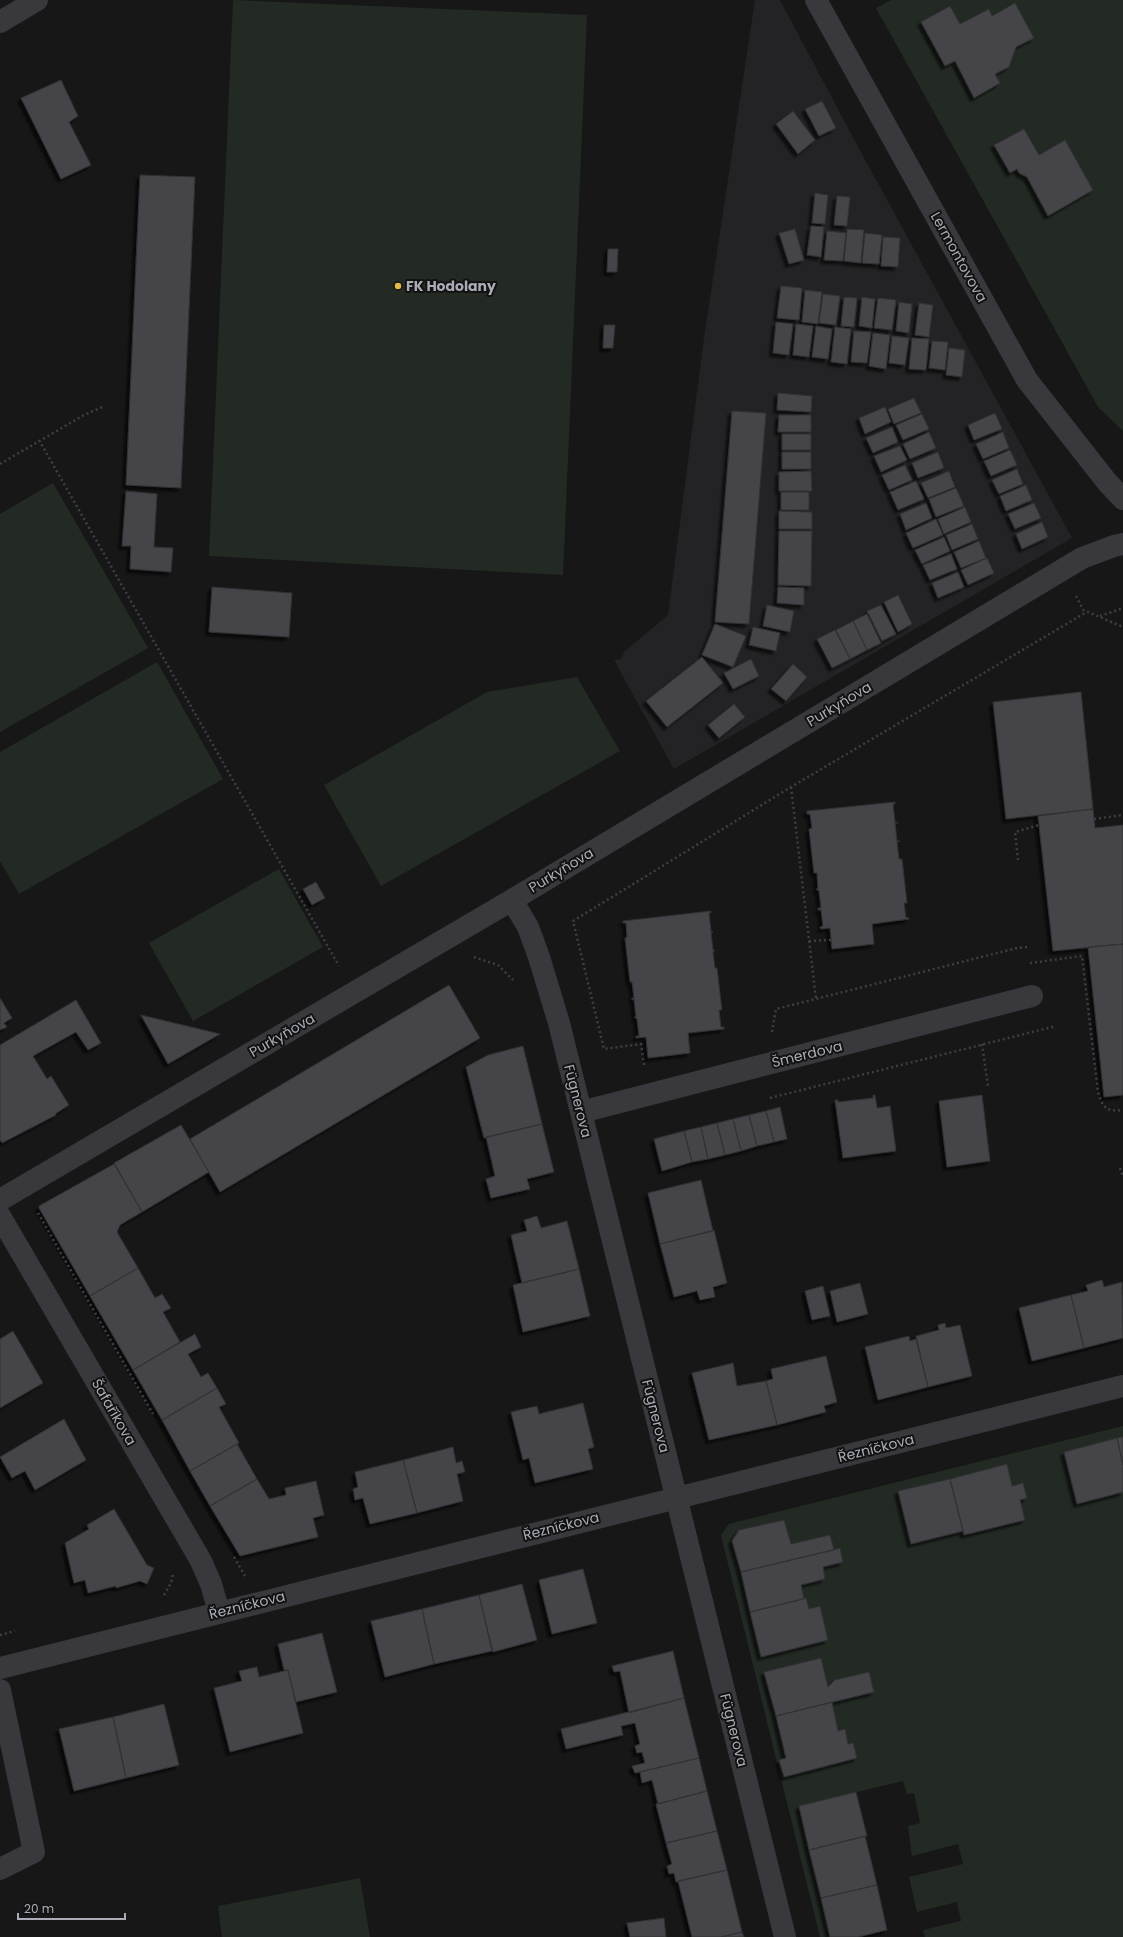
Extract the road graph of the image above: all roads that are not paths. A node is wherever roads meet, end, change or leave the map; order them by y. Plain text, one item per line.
1 (37, 0) edge
2 (816, 0) edge
3 (0, 22) edge
4 (1123, 499) edge
5 (1123, 544) edge
6 (512, 900) junction
7 (1032, 996) dead end
8 (581, 1112) junction
9 (0, 1200) edge
10 (0, 1216) edge
11 (1123, 1386) edge
12 (676, 1497) junction
13 (219, 1612) junction
14 (0, 1668) edge
15 (0, 1690) edge
16 (0, 1869) edge
17 (785, 1937) edge

1 - 3 street
2 - 4 street, Lermontovova
5 - 6 street, Purkyňova
6 - 8 street, Fügnerova
6 - 9 street, Purkyňova
7 - 8 street, Šmerdova
8 - 12 street, Fügnerova
10 - 13 street, Šafaříkova
11 - 12 street, Řezníčkova
12 - 13 street, Řezníčkova
12 - 17 street, Fügnerova
13 - 14 street, Řezníčkova
15 - 16 street

